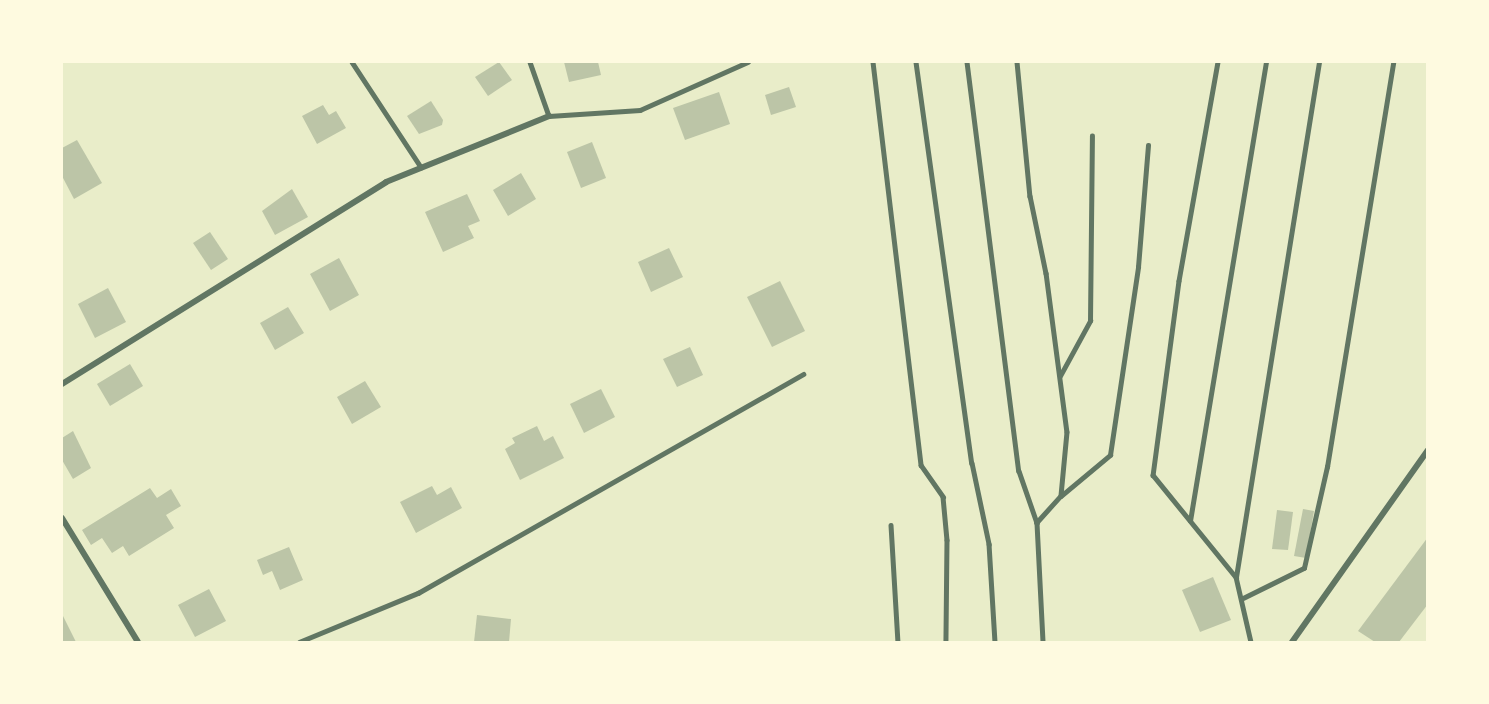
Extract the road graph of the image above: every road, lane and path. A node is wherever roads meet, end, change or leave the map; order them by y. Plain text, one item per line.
1 (352, 62) edge
2 (531, 62) edge
3 (748, 62) edge
4 (873, 62) edge
5 (916, 62) edge
6 (967, 62) edge
7 (1017, 62) edge
8 (1218, 62) edge
9 (1266, 62) edge
10 (1319, 62) edge
11 (1393, 62) edge
12 (549, 116) junction
13 (1092, 136) dead end
14 (1148, 146) dead end
15 (422, 167) junction
16 (803, 374) dead end
17 (1060, 376) junction
18 (62, 384) edge
19 (1428, 450) edge
20 (1061, 496) junction
21 (62, 518) edge
22 (1190, 521) junction
23 (1037, 523) junction
24 (891, 525) dead end
25 (1236, 577) junction
26 (1241, 599) junction
27 (138, 642) edge
28 (299, 642) edge
29 (898, 642) edge
30 (946, 642) edge
31 (995, 642) edge
32 (1043, 642) edge
33 (1251, 642) edge
34 (1292, 642) edge

1 - 15 lane
2 - 12 lane
3 - 12 lane
4 - 30 lane
5 - 31 lane
6 - 23 lane
7 - 17 lane
8 - 22 lane
9 - 22 lane
10 - 25 lane
11 - 26 lane
12 - 15 street
13 - 17 lane
14 - 20 lane
15 - 18 street
16 - 28 lane
17 - 20 lane
19 - 34 street
20 - 23 lane
21 - 27 street
22 - 25 lane
23 - 32 lane
24 - 29 lane
25 - 26 lane
26 - 33 lane

